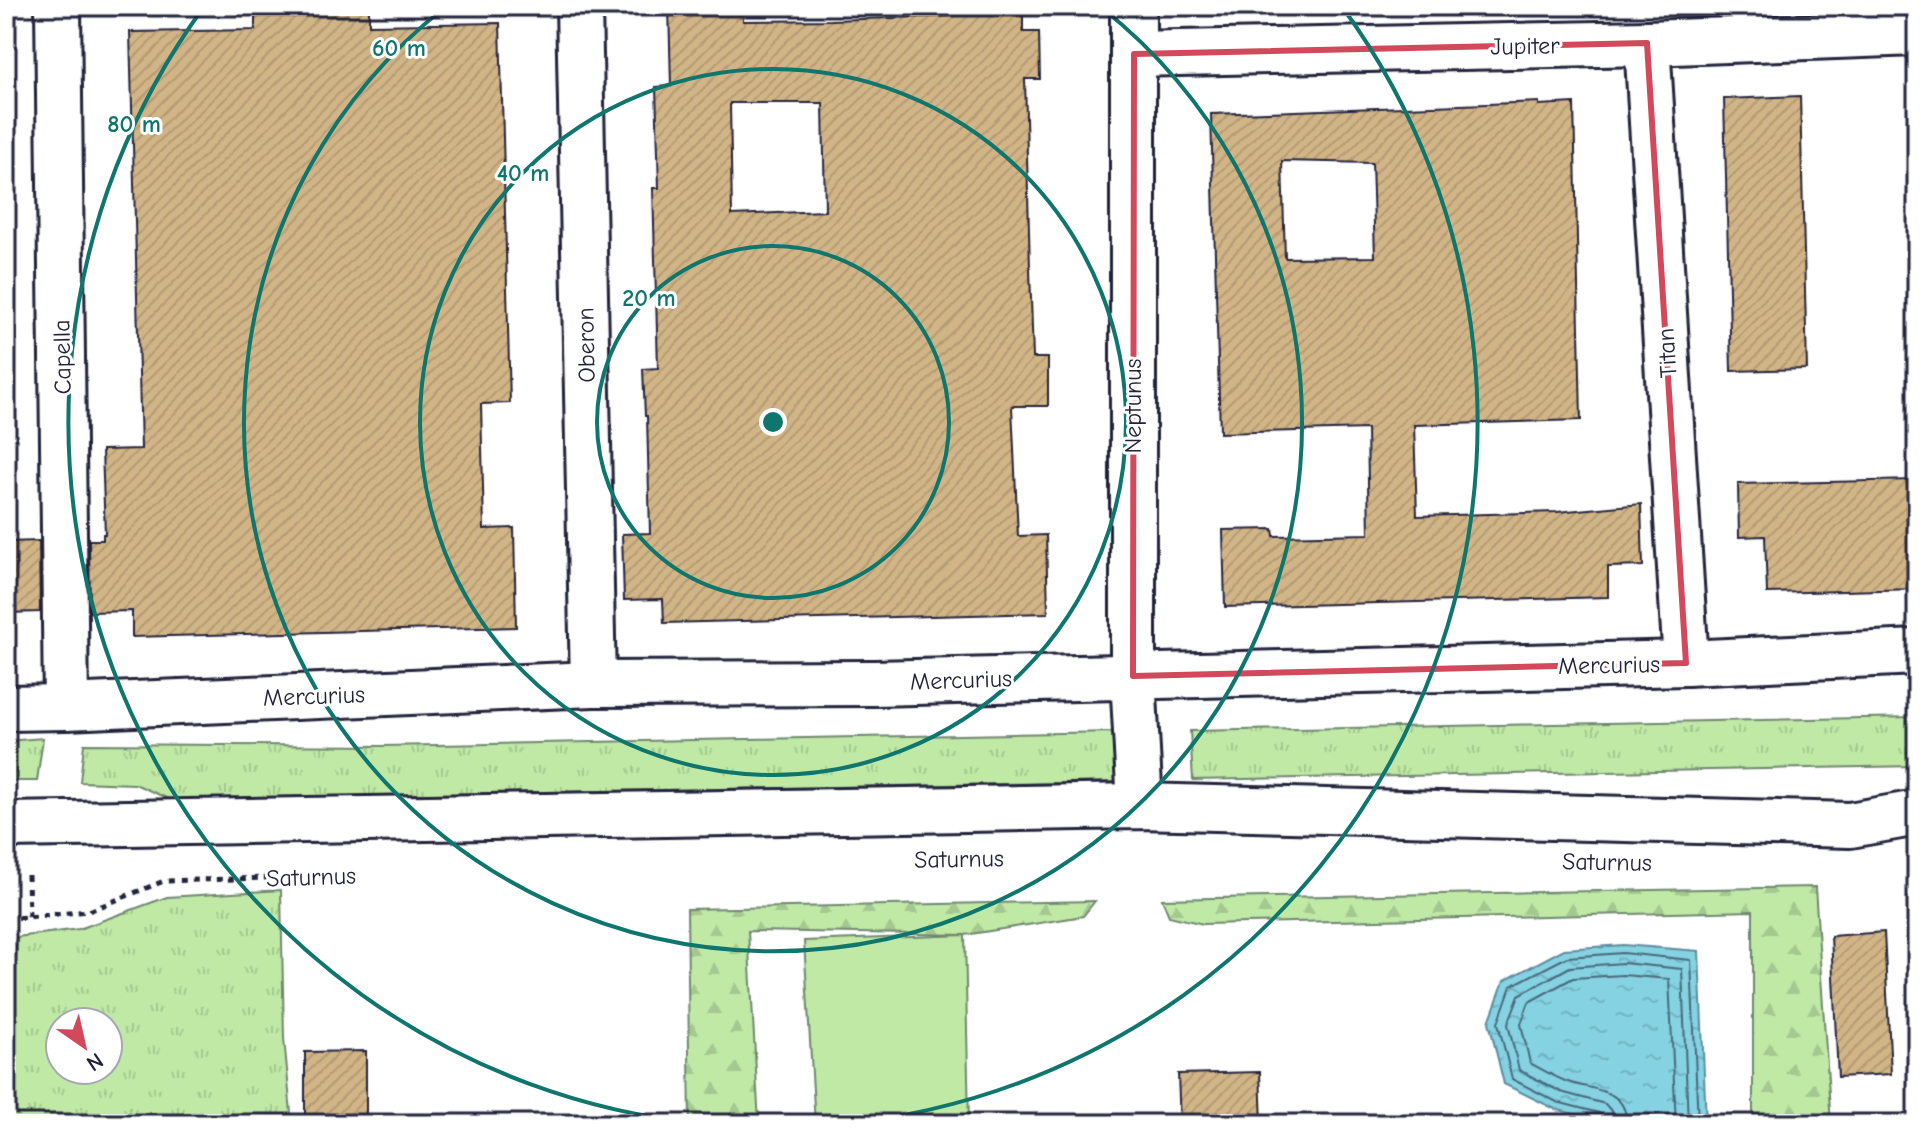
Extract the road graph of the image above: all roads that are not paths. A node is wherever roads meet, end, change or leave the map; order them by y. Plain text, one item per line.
1 (58, 6) edge
2 (579, 6) edge
3 (1133, 6) edge
4 (1917, 33) edge
5 (1647, 43) junction
6 (1134, 54) junction
7 (1917, 652) edge
8 (1686, 663) junction
9 (1133, 676) junction
10 (593, 684) junction
11 (66, 707) junction
12 (6, 708) edge
13 (1140, 806) junction
14 (1917, 813) edge
15 (6, 825) edge

1 - 11 street, Capella
2 - 10 street, Oberon
3 - 6 street, Neptunus
4 - 5 street, Jupiter
5 - 6 street, Jupiter
5 - 8 street, Titan
6 - 9 street, Neptunus
7 - 8 street, Mercurius
8 - 9 street, Mercurius
9 - 10 street, Mercurius
9 - 13 street, Neptunus
10 - 11 street, Mercurius
11 - 12 street, Mercurius
13 - 14 street, Saturnus
13 - 15 street

